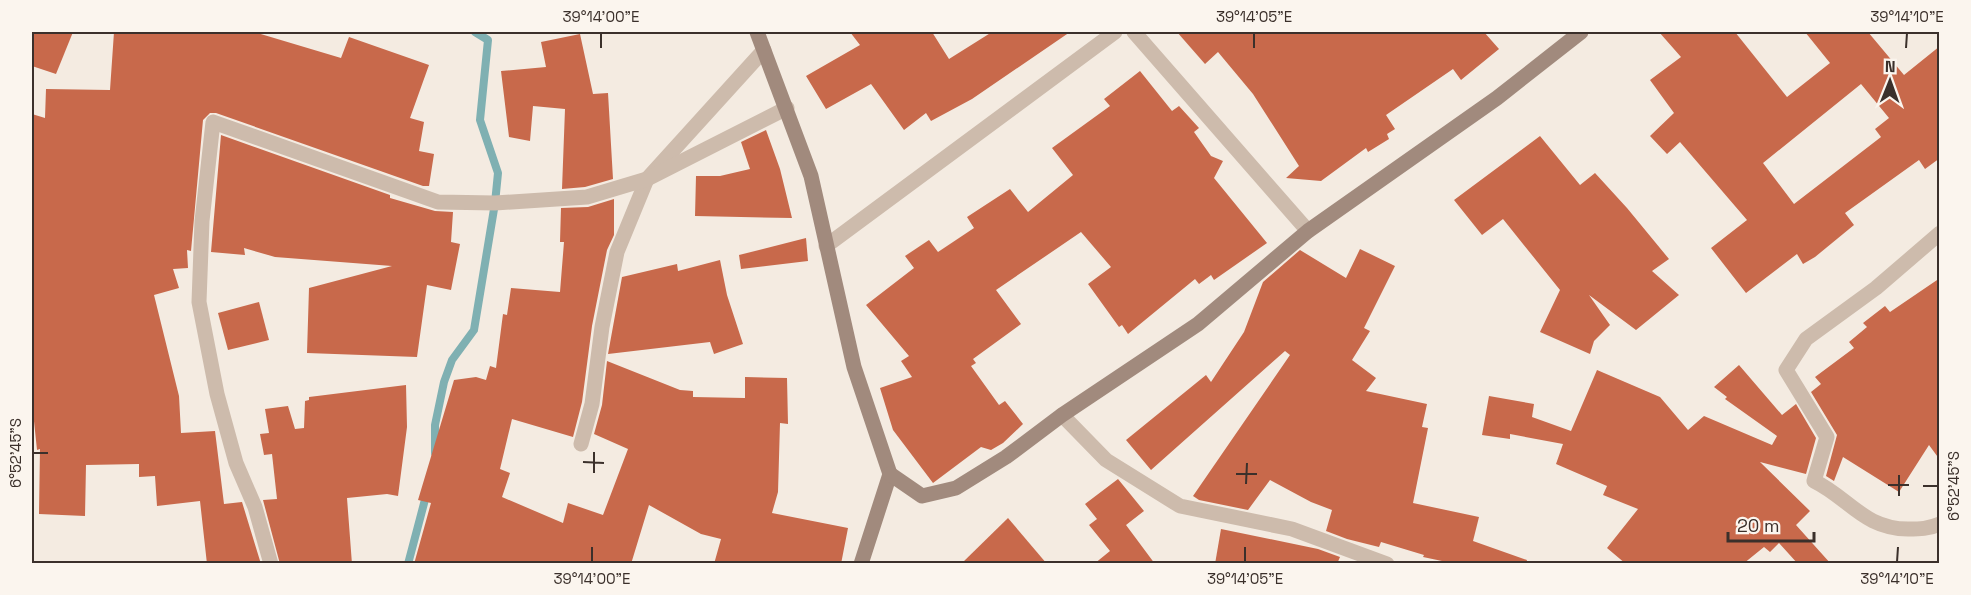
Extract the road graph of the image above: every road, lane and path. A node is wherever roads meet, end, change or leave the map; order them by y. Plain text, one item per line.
1 (757, 32) edge
2 (1115, 32) edge
3 (1134, 32) edge
4 (1581, 32) edge
5 (764, 50) junction
6 (787, 108) junction
7 (647, 179) junction
8 (1308, 231) junction
9 (1940, 233) edge
10 (826, 246) junction
11 (1062, 415) junction
12 (581, 444) dead end
13 (890, 474) junction
14 (1940, 524) edge
15 (271, 564) edge
16 (861, 564) edge
17 (1387, 564) edge

1 - 5 street
2 - 10 street
3 - 8 street
4 - 8 street
5 - 6 street
5 - 7 street
6 - 7 street
6 - 10 street
7 - 12 street
7 - 15 street
8 - 11 street
9 - 14 street
10 - 13 street
11 - 13 street
11 - 17 street
13 - 16 street

